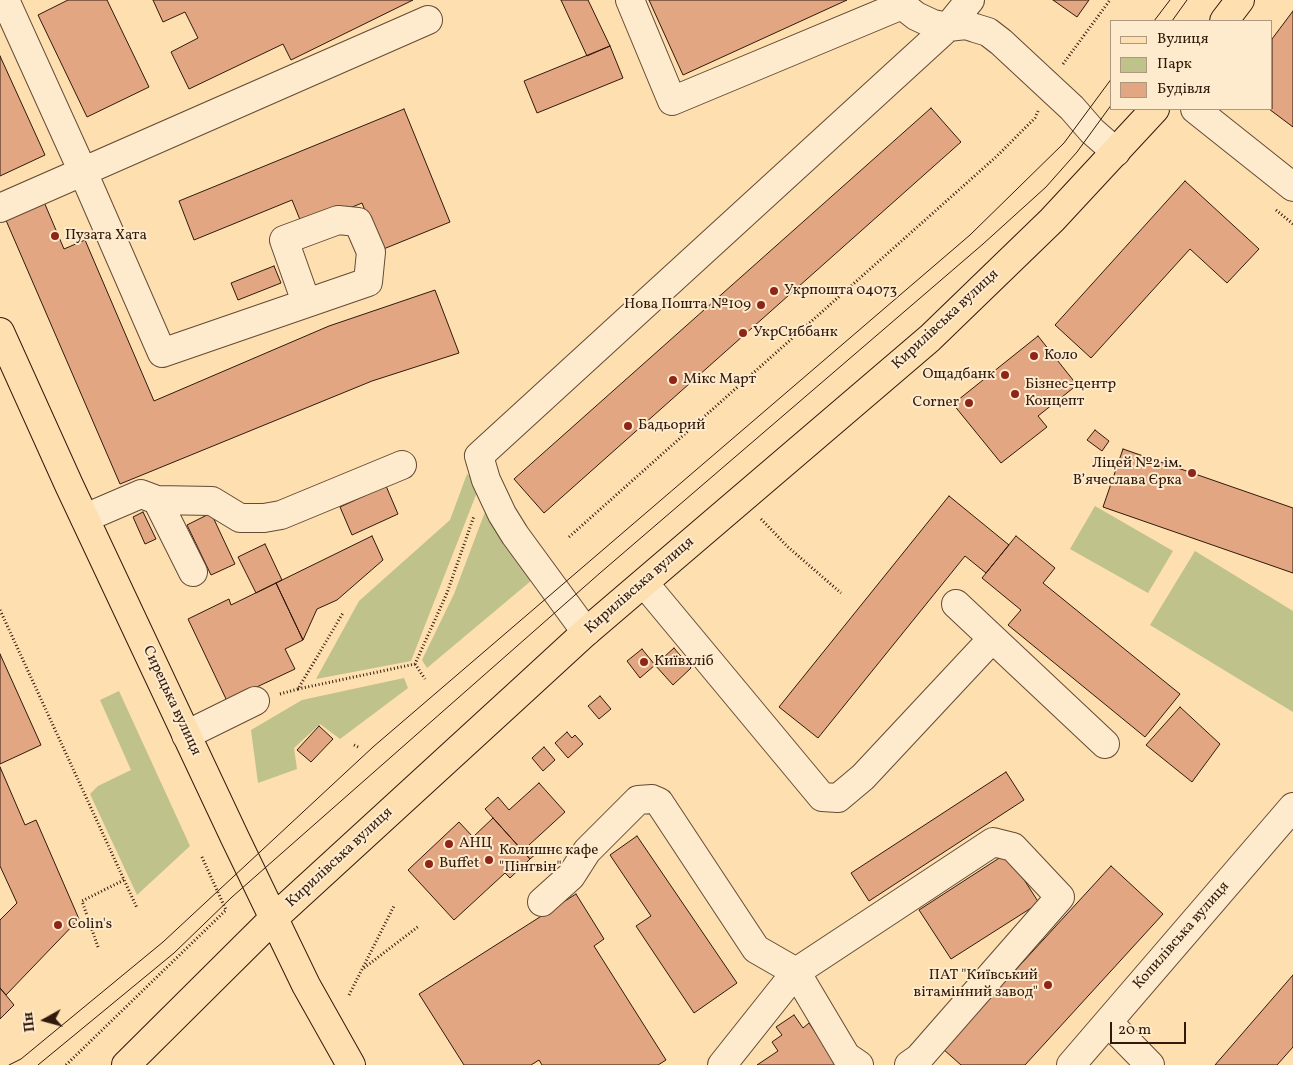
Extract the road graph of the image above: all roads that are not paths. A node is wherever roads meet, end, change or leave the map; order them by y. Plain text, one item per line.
1 (5, 0) edge
2 (630, 0) edge
3 (970, 0) edge
4 (1240, 0) edge
5 (901, 2) edge
6 (428, 20) dead end
7 (1225, 20) edge
8 (948, 27) junction
9 (1155, 110) edge
10 (1196, 110) edge
11 (1116, 152) junction
12 (83, 172) junction
13 (1293, 187) edge
14 (0, 208) edge
15 (306, 302) dead end
16 (0, 332) edge
17 (402, 465) dead end
18 (157, 500) junction
19 (85, 518) junction
20 (193, 572) dead end
21 (644, 583) junction
22 (956, 604) dead end
23 (586, 632) junction
24 (992, 639) junction
25 (255, 701) road end
26 (186, 735) junction
27 (1105, 744) dead end
28 (1293, 807) edge
29 (542, 902) dead end
30 (274, 918) junction
31 (796, 972) junction
32 (1108, 1022) junction
33 (918, 1063) edge
34 (126, 1065) edge
35 (351, 1065) edge
36 (722, 1065) edge
37 (860, 1065) edge
38 (1071, 1065) edge
39 (1150, 1065) edge

1 - 12 street
2 - 5 street
3 - 8 street
4 - 7 main road
5 - 8 street
6 - 12 street
8 - 11 street
8 - 23 street
9 - 11 main road, Кирилівська вулиця
10 - 13 street
11 - 21 main road, Кирилівська вулиця
12 - 14 street
12 - 15 street
16 - 19 main road, Сирецька вулиця
17 - 18 street
18 - 19 street
18 - 20 street
19 - 26 main road, Сирецька вулиця
21 - 23 main road, Кирилівська вулиця
21 - 24 street
22 - 24 street
23 - 30 main road, Кирилівська вулиця
24 - 27 street
25 - 26 street
26 - 30 main road, Сирецька вулиця
28 - 32 street, Копилівська вулиця
29 - 31 street
30 - 34 main road, Кирилівська вулиця
30 - 35 main road, Сирецька вулиця
31 - 33 street
31 - 36 street
31 - 37 street
32 - 38 street, Копилівська вулиця
32 - 39 street

